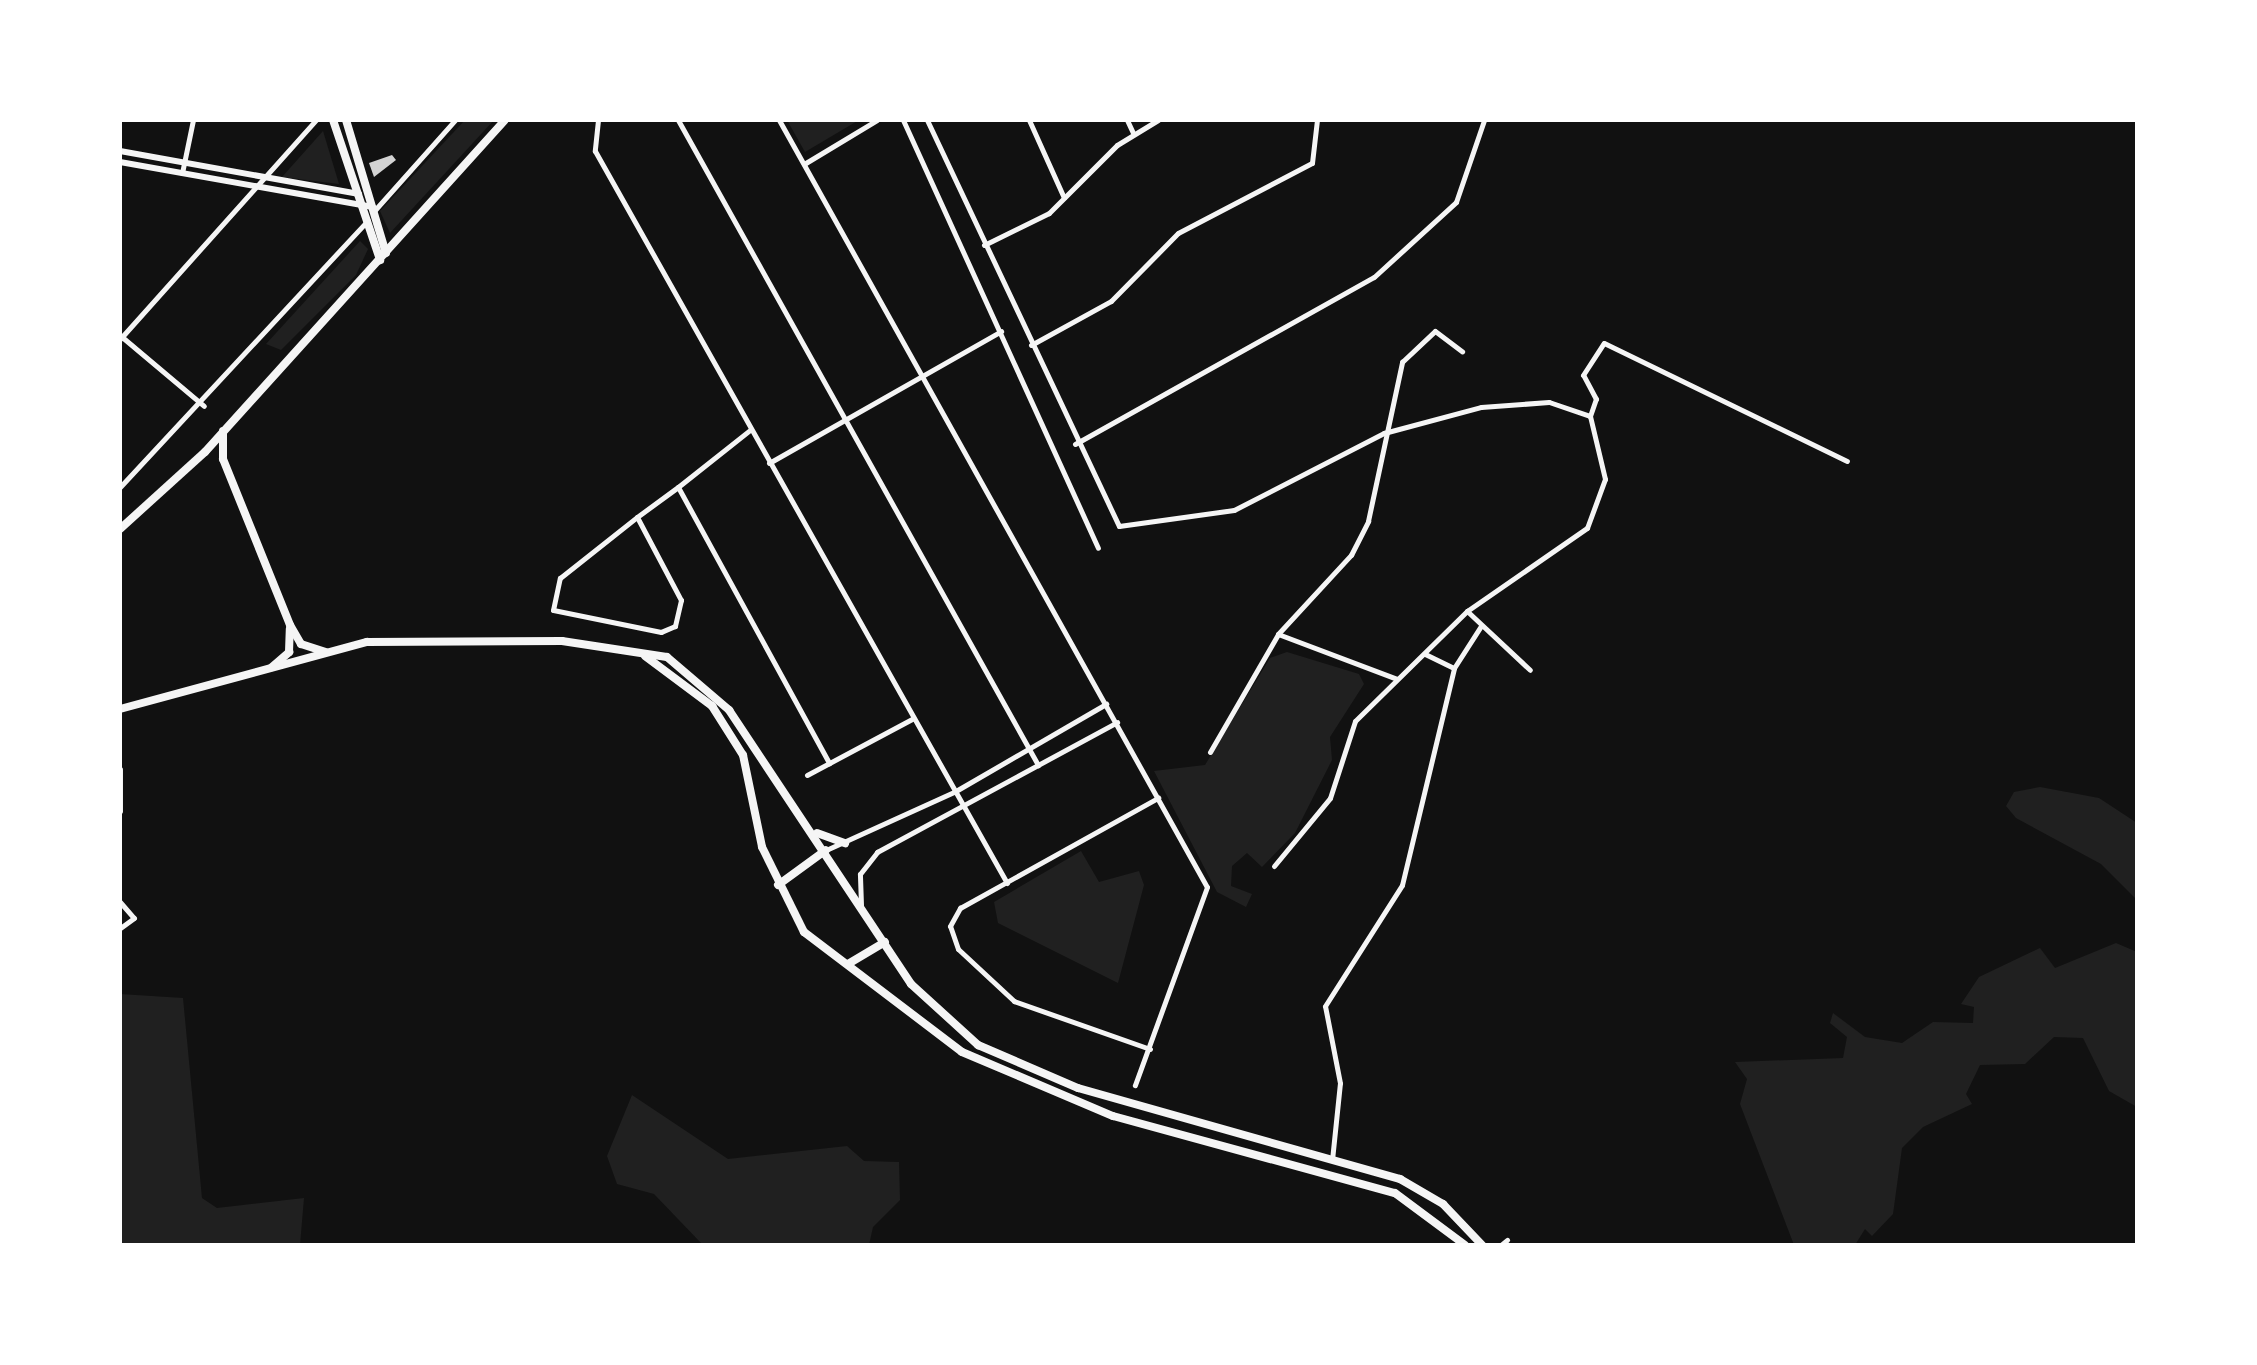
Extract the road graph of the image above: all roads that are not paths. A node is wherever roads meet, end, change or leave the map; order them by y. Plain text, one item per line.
1 (193, 120) edge
2 (316, 120) edge
3 (333, 120) edge
4 (346, 120) edge
5 (455, 120) edge
6 (505, 120) edge
7 (678, 120) edge
8 (779, 120) edge
9 (877, 120) edge
10 (903, 120) edge
11 (927, 120) edge
12 (1029, 120) edge
13 (1128, 120) edge
14 (1158, 120) edge
15 (1318, 120) edge
16 (1484, 120) edge
17 (595, 122) edge
18 (1134, 133) junction
19 (120, 150) edge
20 (120, 162) edge
21 (184, 162) junction
22 (804, 164) junction
23 (182, 173) junction
24 (266, 178) junction
25 (256, 188) junction
26 (357, 194) junction
27 (370, 196) junction
28 (1064, 198) junction
29 (360, 205) junction
30 (374, 209) junction
31 (366, 224) junction
32 (983, 246) junction
33 (383, 256) junction
34 (1001, 331) junction
35 (121, 338) edge
36 (1031, 345) junction
37 (1462, 351) dead end
38 (922, 375) junction
39 (204, 406) junction
40 (1590, 416) junction
41 (846, 418) junction
42 (223, 430) junction
43 (750, 430) junction
44 (1384, 433) junction
45 (1075, 444) junction
46 (223, 459) junction
47 (1847, 461) dead end
48 (194, 462) junction
49 (768, 463) junction
50 (120, 487) edge
51 (678, 487) junction
52 (637, 517) junction
53 (120, 529) edge
54 (1098, 548) dead end
55 (1468, 611) junction
56 (290, 624) junction
57 (1481, 626) junction
58 (1278, 634) junction
59 (326, 652) junction
60 (638, 652) junction
61 (1424, 653) junction
62 (1454, 668) junction
63 (266, 670) junction
64 (1530, 670) dead end
65 (1398, 680) junction
66 (1106, 704) junction
67 (120, 709) edge
68 (912, 719) junction
69 (1116, 722) junction
70 (1030, 749) junction
71 (1210, 752) dead end
72 (829, 763) junction
73 (1038, 765) junction
74 (120, 769) edge
75 (808, 775) dead end
76 (954, 792) junction
77 (1159, 798) junction
78 (961, 806) junction
79 (120, 812) edge
80 (806, 824) junction
81 (870, 836) junction
82 (845, 843) junction
83 (826, 850) junction
84 (877, 852) junction
85 (1274, 866) dead end
86 (1007, 884) junction
87 (778, 885) junction
88 (120, 902) edge
89 (861, 906) junction
90 (120, 928) edge
91 (885, 942) junction
92 (843, 964) junction
93 (1150, 1050) junction
94 (1135, 1085) dead end
95 (1332, 1160) junction
96 (1465, 1245) edge
97 (1482, 1245) edge

1 - 21 street
2 - 24 street
3 - 26 main road
4 - 27 main road
5 - 30 street
6 - 33 main road
7 - 41 street
8 - 22 street
9 - 22 street
10 - 34 street
11 - 32 street
12 - 28 street
13 - 18 street
14 - 18 street
15 - 36 street
16 - 45 street
17 - 43 street
18 - 28 street
19 - 21 main road
20 - 23 main road
21 - 23 street
21 - 24 main road
22 - 38 street
23 - 25 main road
24 - 25 street
24 - 26 main road
25 - 29 main road
25 - 35 street
26 - 27 main road
26 - 29 main road
27 - 30 main road
28 - 32 street
29 - 30 main road
29 - 31 main road
30 - 31 street
30 - 33 main road
31 - 33 main road
31 - 39 street
32 - 36 street
33 - 42 main road
34 - 38 street
34 - 54 street
35 - 39 street
36 - 45 street
37 - 44 street
38 - 41 street
38 - 66 street
39 - 50 street
40 - 44 street
40 - 47 street
40 - 55 street
41 - 49 street
41 - 70 street
42 - 46 main road
42 - 48 main road
43 - 49 street
43 - 51 street
44 - 45 street
44 - 58 street
46 - 48 main road
46 - 56 main road
48 - 53 main road
49 - 68 street
51 - 52 street
51 - 72 street
52 - 52 street
55 - 57 street
55 - 61 street
56 - 59 main road
56 - 63 main road
57 - 62 street
57 - 64 street
58 - 65 street
58 - 71 street
59 - 60 main road
59 - 63 main road
60 - 80 main road
60 - 87 main road
61 - 62 street
61 - 65 street
62 - 95 street
63 - 67 main road
65 - 85 street
66 - 69 street
66 - 70 street
68 - 72 street
68 - 76 street
69 - 73 street
69 - 77 street
70 - 73 street
70 - 76 street
72 - 75 street
73 - 78 street
74 - 79 street
76 - 78 street
76 - 81 street
77 - 86 street
77 - 93 street
78 - 84 street
78 - 86 street
80 - 82 main road
80 - 83 main road
81 - 82 street
81 - 84 street
82 - 83 street
83 - 87 main road
83 - 89 main road
84 - 89 street
86 - 93 street
87 - 92 main road
88 - 90 street
89 - 91 main road
91 - 92 main road
91 - 95 main road
92 - 96 main road
93 - 94 street
95 - 97 main road

